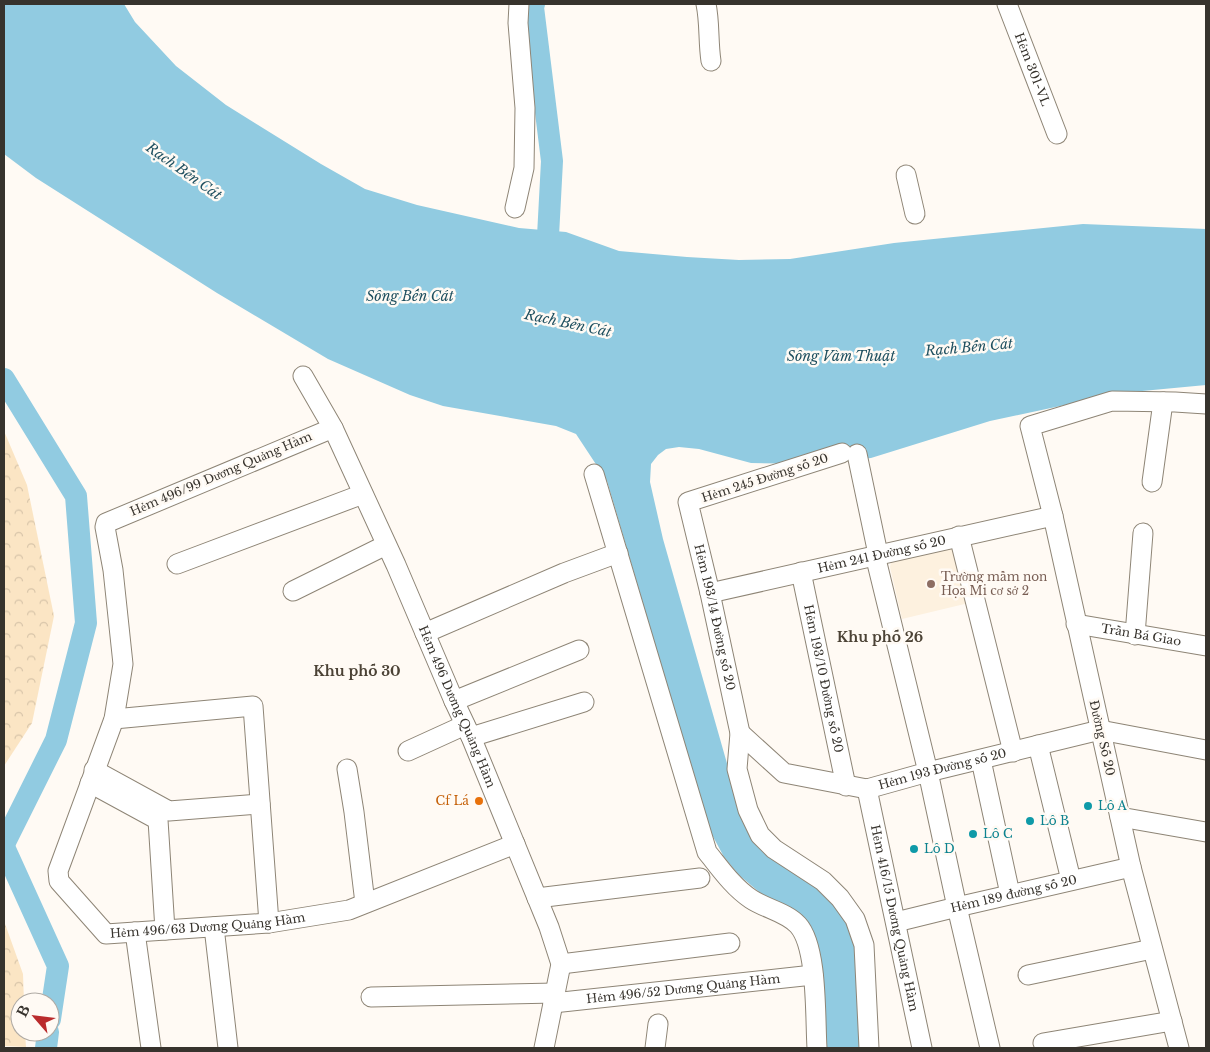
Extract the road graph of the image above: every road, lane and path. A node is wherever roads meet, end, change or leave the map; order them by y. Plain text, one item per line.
1 (520, 4) edge
2 (706, 4) edge
3 (1007, 4) edge
4 (711, 61) dead end
5 (1057, 134) dead end
6 (906, 175) dead end
7 (515, 208) dead end
8 (915, 214) dead end
9 (303, 376) dead end
10 (1163, 402) junction
11 (1206, 404) edge
12 (333, 428) junction
13 (594, 474) dead end
14 (1152, 482) dead end
15 (363, 494) junction
16 (688, 502) joint
17 (1053, 516) junction
18 (110, 521) joint
19 (1143, 533) dead end
20 (960, 536) junction
21 (386, 545) junction
22 (618, 553) junction
23 (877, 555) junction
24 (178, 564) dead end
25 (801, 572) junction
26 (293, 591) dead end
27 (710, 593) junction
28 (1076, 624) junction
29 (425, 633) junction
30 (1135, 635) junction
31 (1206, 646) edge
32 (579, 650) dead end
33 (454, 701) junction
34 (584, 702) dead end
35 (114, 719) junction
36 (1100, 730) junction
37 (468, 731) junction
38 (740, 733) junction
39 (1038, 745) junction
40 (1206, 750) edge
41 (408, 752) dead end
42 (1013, 752) junction
43 (981, 760) junction
44 (347, 769) dead end
45 (928, 772) junction
46 (92, 776) junction
47 (846, 786) junction
48 (867, 789) junction
49 (260, 804) junction
50 (163, 815) junction
51 (1120, 817) junction
52 (1206, 832) edge
53 (515, 844) junction
54 (1131, 867) junction
55 (700, 878) dead end
56 (1071, 880) junction
57 (1010, 894) junction
58 (537, 898) junction
59 (365, 903) junction
60 (957, 907) junction
61 (896, 922) junction
62 (269, 923) junction
63 (214, 927) junction
64 (165, 930) junction
65 (135, 932) junction
66 (730, 943) dead end
67 (1152, 949) junction
68 (561, 964) junction
69 (813, 975) junction
70 (1028, 975) dead end
71 (371, 997) dead end
72 (554, 998) junction
73 (1172, 1021) junction
74 (658, 1024) dead end
75 (1042, 1043) dead end
76 (151, 1048) edge
77 (228, 1048) edge
78 (544, 1048) edge
79 (656, 1048) edge
80 (817, 1048) edge
81 (869, 1048) edge
82 (922, 1048) edge
83 (990, 1048) edge
84 (1179, 1048) edge

1 - 7 street
2 - 4 street
3 - 5 street, Hẻm 301-VL
6 - 8 street
9 - 12 street, Hẻm 496 Dương Quảng Hàm
10 - 11 street
10 - 14 street
10 - 17 street, Đường Số 20
12 - 15 street, Hẻm 496 Dương Quảng Hàm
12 - 18 street, Hẻm 496/99 Dương Quảng Hàm
13 - 22 street
15 - 21 street, Hẻm 496 Dương Quảng Hàm
15 - 24 street
16 - 23 street, Hẻm 245 Đường số 20
16 - 27 street, Hẻm 193/14 Đường số 20
17 - 20 street, Hẻm 241 Đường số 20
17 - 28 street, Đường Số 20
18 - 35 street, Hẻm 496/63 Dương Quảng Hàm
19 - 30 street
20 - 23 street, Hẻm 241 Đường số 20
20 - 42 street
21 - 26 street
21 - 29 street, Hẻm 496 Dương Quảng Hàm
22 - 29 street
22 - 69 street
23 - 25 street, Hẻm 241 Đường số 20
23 - 45 street
25 - 27 street, Hẻm 241 Đường số 20
25 - 47 street, Hẻm 193/10 Đường số 20
27 - 38 street, Hẻm 193/14 Đường số 20
28 - 30 street, Trần Bá Giao
28 - 36 street, Đường Số 20
29 - 33 street, Hẻm 496 Dương Quảng Hàm
30 - 31 street, Trần Bá Giao
32 - 33 street
33 - 37 street, Hẻm 496 Dương Quảng Hàm
34 - 37 street
35 - 46 street, Hẻm 496/63 Dương Quảng Hàm
35 - 49 street
36 - 39 street, Hẻm 193 Đường số 20
36 - 40 street
36 - 51 street, Đường Số 20
37 - 41 street
37 - 53 street, Hẻm 496 Dương Quảng Hàm
38 - 47 street, Hẻm 193 Đường số 20
38 - 81 street, Hẻm 193/14 Đường số 20
39 - 42 street, Hẻm 193 Đường số 20
39 - 56 street
42 - 43 street, Hẻm 193 Đường số 20
43 - 45 street, Hẻm 193 Đường số 20
43 - 57 street
44 - 59 street
45 - 48 street, Hẻm 193 Đường số 20
45 - 60 street
46 - 50 street
46 - 65 street, Hẻm 496/63 Dương Quảng Hàm
47 - 48 street, Hẻm 193 Đường số 20
48 - 61 street, Hẻm 416/15 Dương Quảng Hàm
49 - 50 street
49 - 62 street
50 - 64 street
51 - 52 street
51 - 54 street, Đường Số 20
53 - 58 street, Hẻm 496 Dương Quảng Hàm
53 - 59 street, Hẻm 496/63 Dương Quảng Hàm
54 - 56 street, Hẻm 189 đường số 20
54 - 67 street, Đường Số 20
55 - 58 street
56 - 57 street, Hẻm 189 đường số 20
57 - 60 street, Hẻm 189 đường số 20
58 - 68 street, Hẻm 496 Dương Quảng Hàm
59 - 62 street, Hẻm 496/63 Dương Quảng Hàm
60 - 61 street, Hẻm 189 đường số 20
60 - 83 street
61 - 82 street, Hẻm 416/15 Dương Quảng Hàm
62 - 63 street, Hẻm 496/63 Dương Quảng Hàm
63 - 64 street, Hẻm 496/63 Dương Quảng Hàm
63 - 77 street
64 - 65 street, Hẻm 496/63 Dương Quảng Hàm
65 - 76 street
66 - 68 street
67 - 70 street
67 - 73 street, Đường Số 20
68 - 72 street
69 - 72 street, Hẻm 496/52 Dương Quảng Hàm
69 - 80 street
71 - 72 street, Hẻm 496/52 Dương Quảng Hàm
72 - 78 street
73 - 75 street
73 - 84 street, Đường Số 20
74 - 79 street

